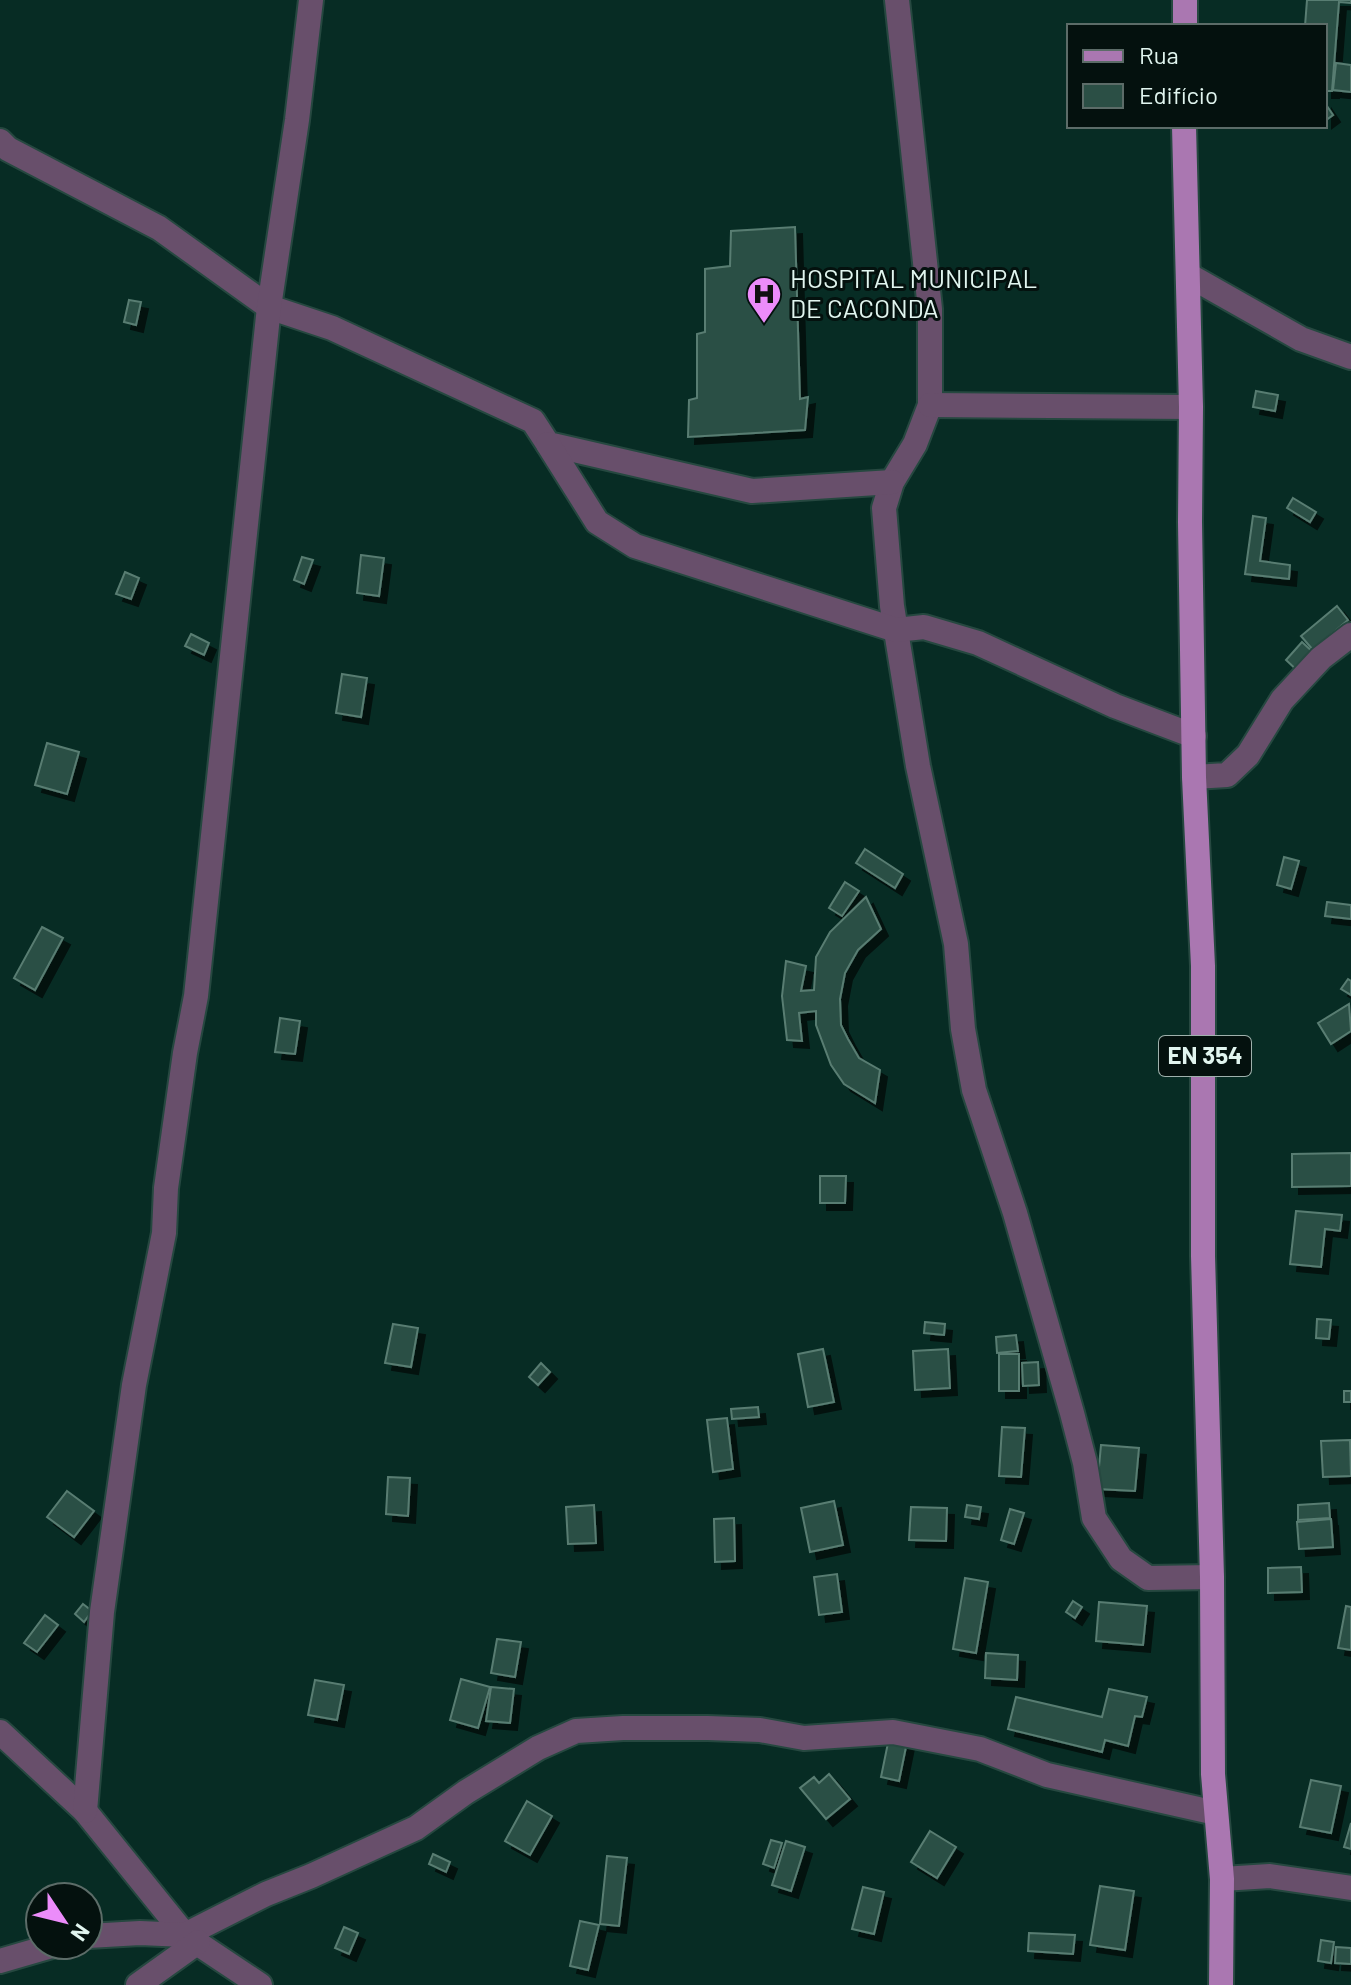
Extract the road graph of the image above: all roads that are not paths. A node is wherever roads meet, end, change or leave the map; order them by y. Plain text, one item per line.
1 (311, 0) edge
2 (897, 0) edge
3 (1185, 0) edge
4 (1185, 24) edge
5 (1184, 128) edge
6 (3, 146) edge
7 (1188, 275) junction
8 (269, 307) junction
9 (1351, 357) edge
10 (930, 405) junction
11 (1191, 407) junction
12 (548, 444) junction
13 (892, 482) junction
14 (896, 630) junction
15 (1351, 635) edge
16 (1194, 736) junction
17 (1194, 777) junction
18 (1212, 1577) junction
19 (0, 1732) edge
20 (85, 1811) junction
21 (1216, 1813) junction
22 (1222, 1879) junction
23 (1351, 1888) edge
24 (104, 1935) edge
25 (192, 1938) junction
26 (24, 1954) edge
27 (0, 1961) edge
28 (138, 1985) edge
29 (260, 1985) edge
30 (1221, 1985) edge

1 - 8 street
2 - 10 street
3 - 4 main road
5 - 7 main road, EN 354
6 - 8 street
7 - 9 street
7 - 11 main road, EN 354
8 - 12 street
8 - 20 street
10 - 11 street
10 - 13 street
11 - 16 main road, EN 354
12 - 13 street
12 - 14 street
13 - 14 street
14 - 16 street
14 - 18 street
15 - 17 street
16 - 17 main road, EN 354
17 - 18 main road, EN 354
18 - 21 main road, EN 354
19 - 20 street
20 - 25 street
21 - 22 main road, EN 354
21 - 25 street
22 - 23 street
22 - 30 main road, EN 354
24 - 25 street
25 - 28 street
25 - 29 street
26 - 27 street

